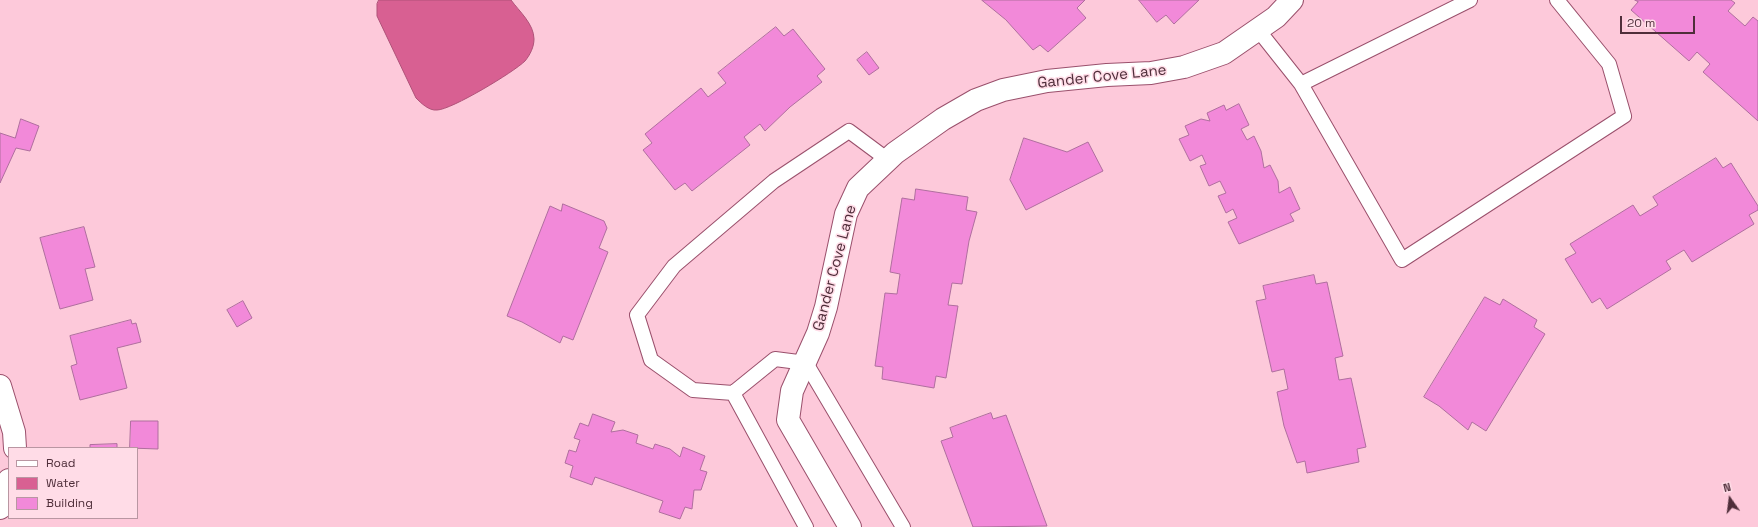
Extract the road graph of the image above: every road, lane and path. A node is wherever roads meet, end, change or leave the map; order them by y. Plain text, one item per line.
1 (1292, 0) edge
2 (1470, 0) edge
3 (1557, 0) edge
4 (1259, 31) junction
5 (1302, 84) junction
6 (888, 160) junction
7 (806, 363) junction
8 (0, 386) edge
9 (733, 393) junction
10 (15, 447) edge
11 (8, 485) edge
12 (0, 508) edge
13 (806, 527) edge
14 (850, 527) edge
15 (902, 527) edge

1 - 4 street, Gander Cove Lane
2 - 5 lane
3 - 5 lane
4 - 5 lane
4 - 6 street, Gander Cove Lane
6 - 7 street, Gander Cove Lane
6 - 9 lane
7 - 9 lane
7 - 14 street, Gander Cove Lane
7 - 15 lane
8 - 10 street
9 - 13 lane
11 - 12 street

